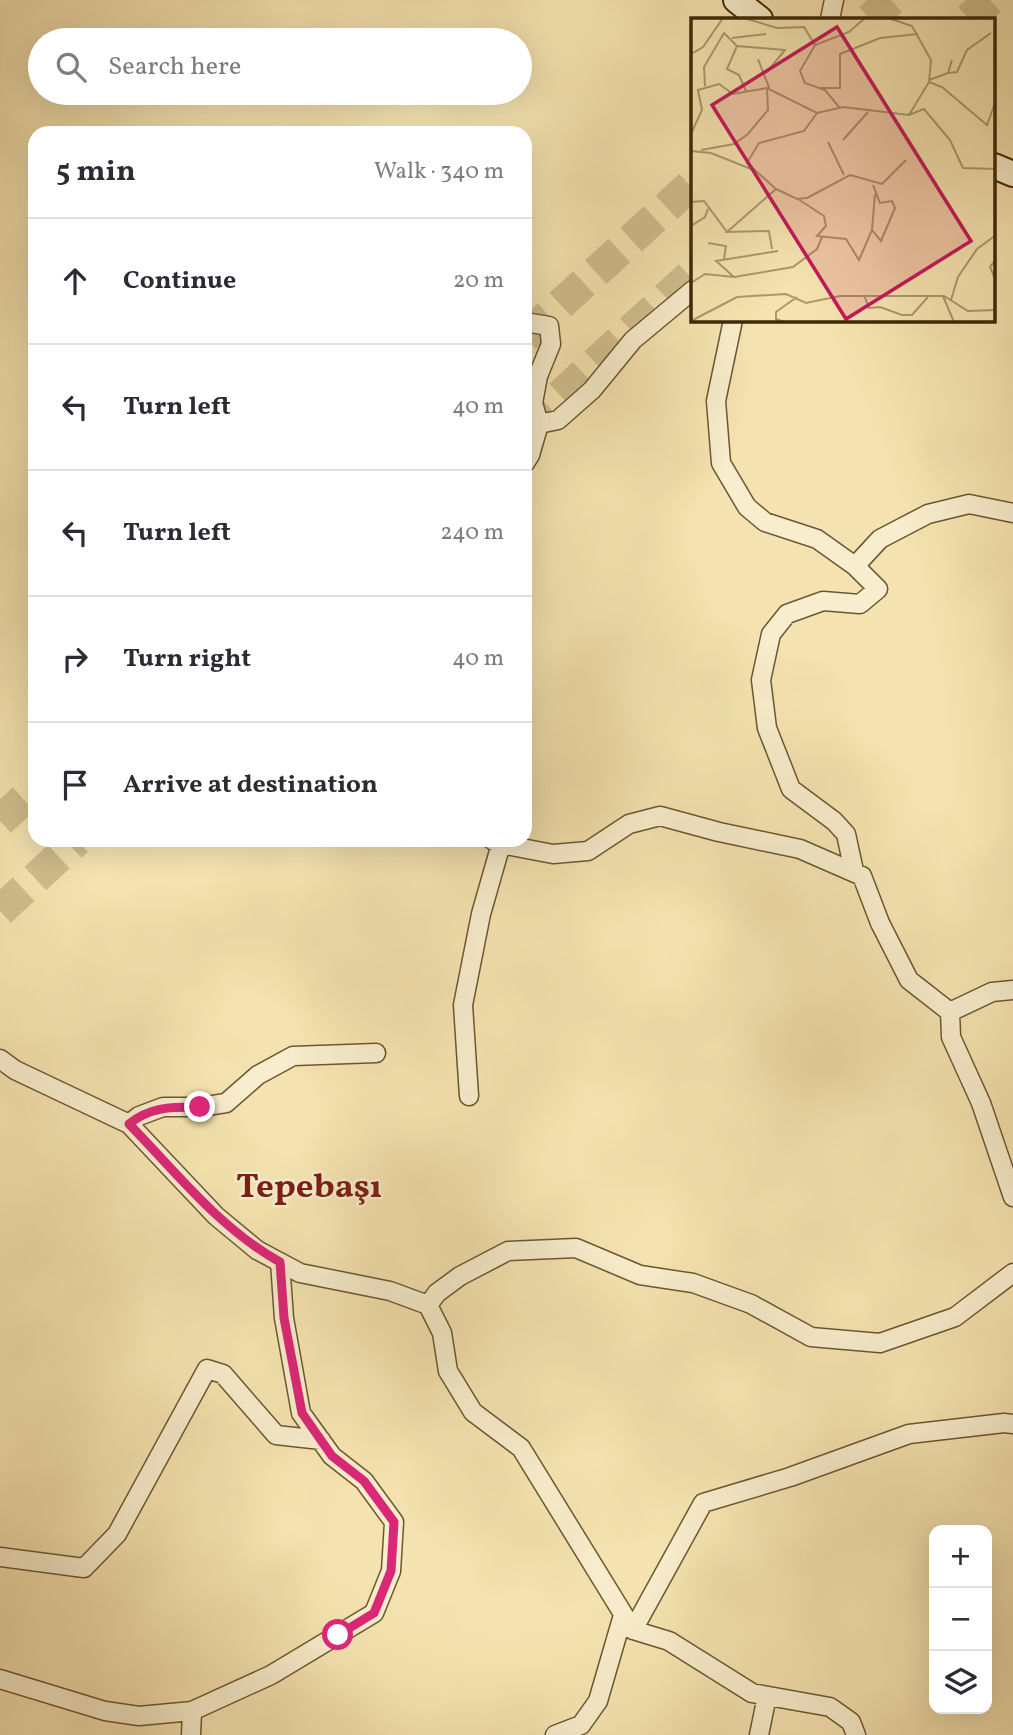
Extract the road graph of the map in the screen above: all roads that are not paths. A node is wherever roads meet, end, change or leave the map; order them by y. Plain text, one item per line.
1 (736, 0) edge
2 (834, 0) edge
3 (759, 18) edge
4 (830, 18) edge
5 (996, 167) edge
6 (1013, 174) edge
7 (691, 292) edge
8 (733, 322) edge
9 (532, 323) edge
10 (539, 424) junction
11 (532, 448) edge
12 (1013, 513) edge
13 (855, 566) junction
14 (496, 847) edge
15 (520, 847) edge
16 (853, 871) junction
17 (1013, 989) edge
18 (950, 1012) junction
19 (376, 1053) dead end
20 (0, 1059) edge
21 (469, 1096) dead end
22 (129, 1124) junction
23 (1013, 1198) edge
24 (280, 1262) junction
25 (1013, 1273) edge
26 (428, 1305) junction
27 (1013, 1424) edge
28 (320, 1440) junction
29 (0, 1557) edge
30 (623, 1615) junction
31 (633, 1630) junction
32 (0, 1679) edge
33 (767, 1696) junction
34 (192, 1711) junction
35 (582, 1730) edge
36 (191, 1735) edge
37 (555, 1735) edge
38 (759, 1735) edge
39 (856, 1735) edge

1 - 3 street
2 - 4 street
5 - 6 street
7 - 10 street
8 - 13 street
9 - 10 street
10 - 11 street
12 - 13 street
13 - 16 street
14 - 21 street
15 - 16 street
16 - 18 street
17 - 18 street
18 - 23 street
19 - 22 street
20 - 22 street
22 - 24 street
24 - 26 street
24 - 28 street
25 - 26 street
26 - 30 street
27 - 31 street
28 - 29 street
28 - 34 street
30 - 31 street
30 - 35 street
31 - 33 street
32 - 34 street
33 - 38 street
33 - 39 street
34 - 36 street
35 - 37 street

